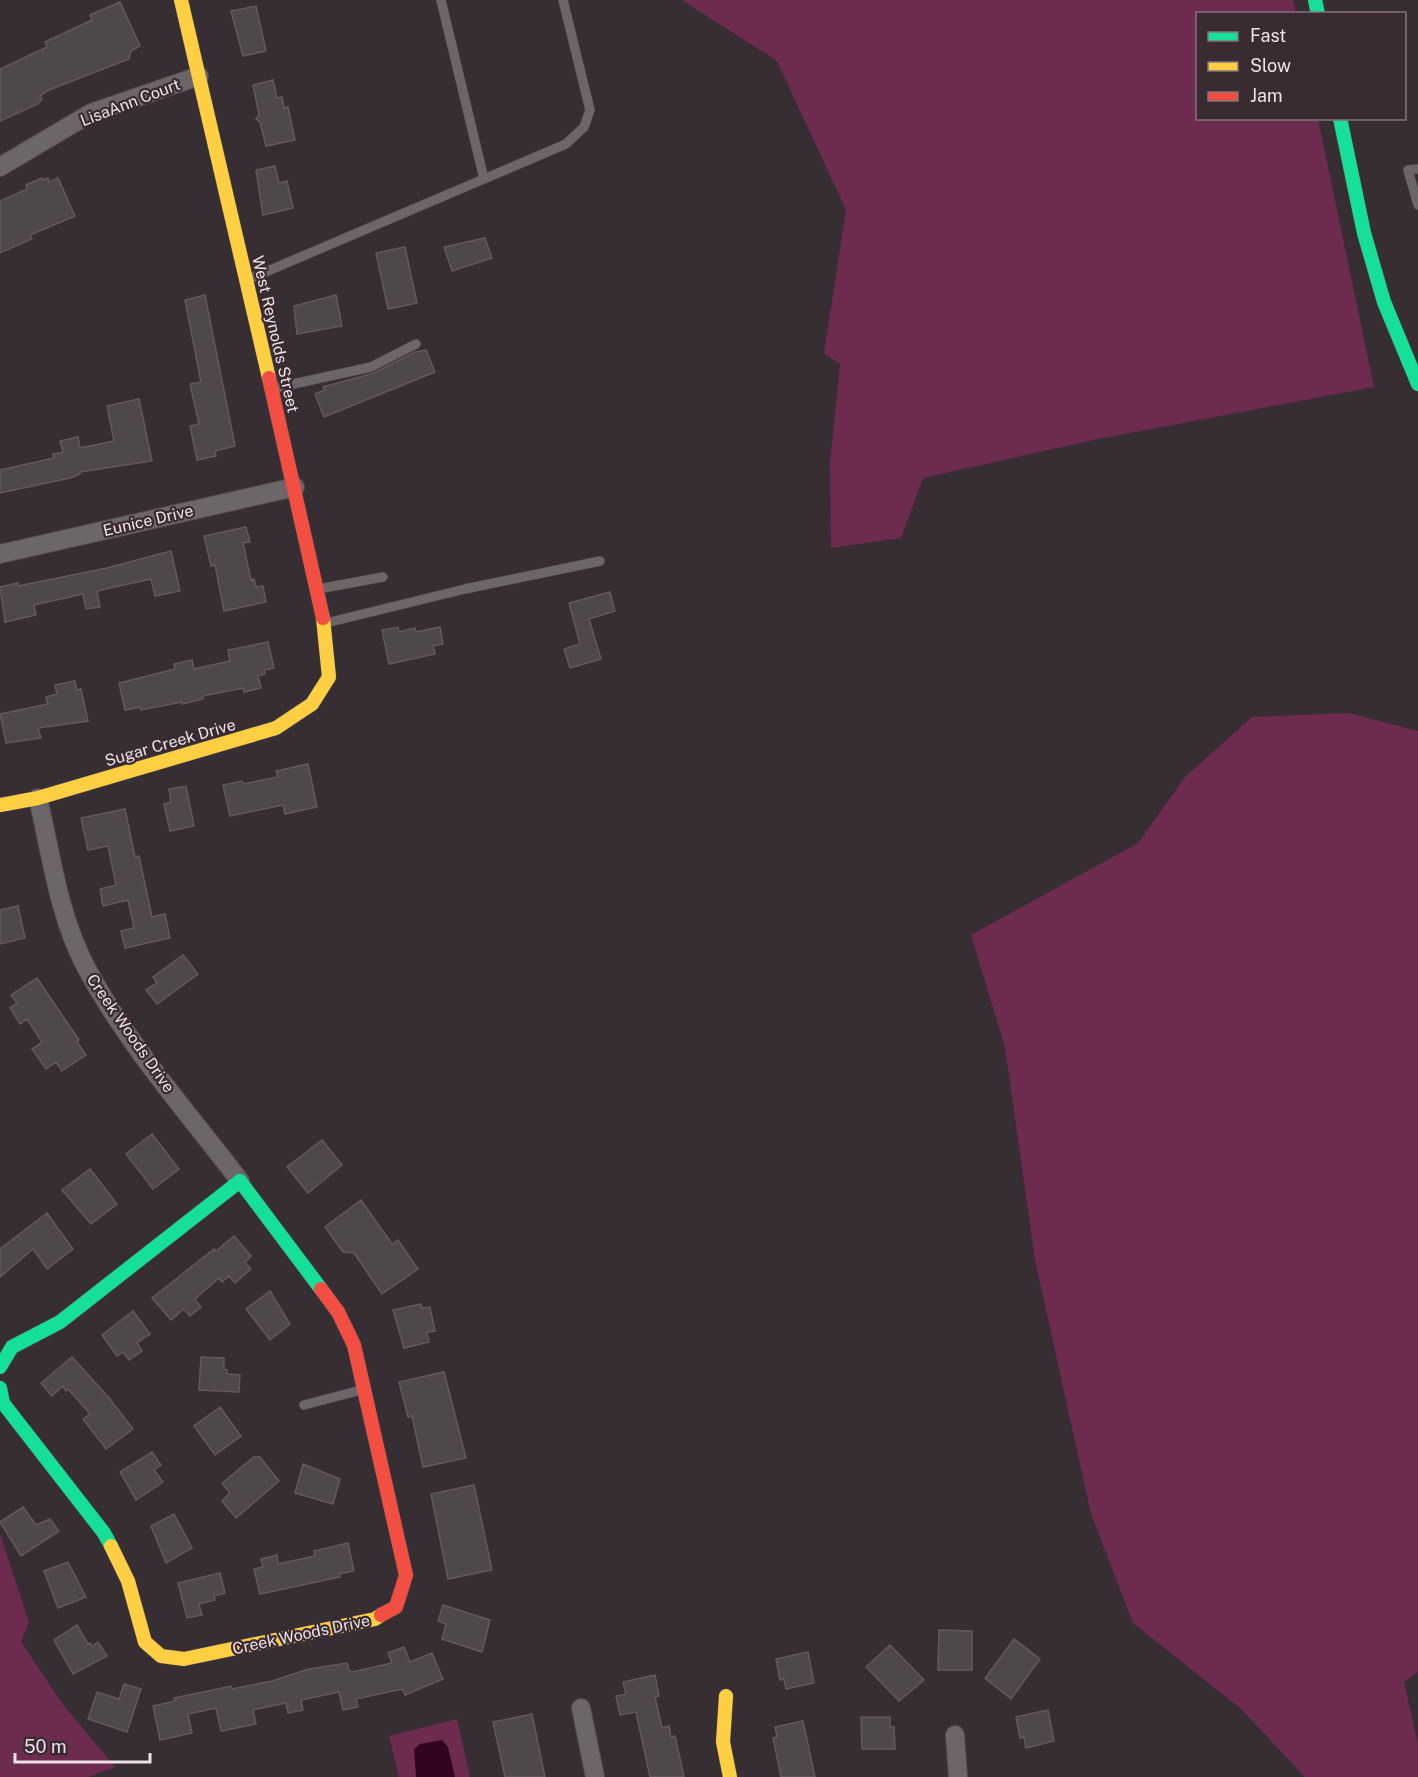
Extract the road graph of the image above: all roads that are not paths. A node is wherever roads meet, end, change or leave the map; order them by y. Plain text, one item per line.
1 (181, 0) edge
2 (441, 0) edge
3 (563, 0) edge
4 (199, 76) junction
5 (1340, 120) edge
6 (0, 167) edge
7 (1418, 169) edge
8 (484, 179) junction
9 (1418, 205) edge
10 (246, 280) junction
11 (416, 344) dead end
12 (1413, 356) edge
13 (1418, 384) edge
14 (272, 389) junction
15 (295, 487) junction
16 (0, 554) edge
17 (600, 561) dead end
18 (383, 577) dead end
19 (317, 590) junction
20 (323, 624) junction
21 (329, 677) joint
22 (38, 798) junction
23 (0, 805) edge
24 (240, 1181) junction
25 (0, 1367) edge
26 (0, 1388) edge
27 (364, 1389) junction
28 (304, 1405) dead end
29 (726, 1696) dead end
30 (581, 1708) dead end
31 (955, 1735) dead end
32 (595, 1777) edge
33 (730, 1777) edge
34 (958, 1777) edge

1 - 4 street, West Reynolds Street
2 - 8 lane
3 - 8 lane
4 - 6 street, LisaAnn Court
4 - 10 street, West Reynolds Street
5 - 12 street
7 - 9 lane
8 - 10 lane
10 - 14 street, West Reynolds Street
11 - 14 lane
12 - 13 street
14 - 15 street, West Reynolds Street
15 - 16 street, Eunice Drive
15 - 19 street, West Reynolds Street
17 - 20 lane
18 - 19 lane
19 - 20 street, West Reynolds Street
20 - 21 street, West Reynolds Street
21 - 22 street, Sugar Creek Drive
22 - 23 street, Sugar Creek Drive
22 - 24 street, Creek Woods Drive
24 - 25 street
24 - 27 street, Creek Woods Drive
26 - 27 street, Creek Woods Drive
27 - 28 lane
29 - 33 street
30 - 32 street
31 - 34 street

